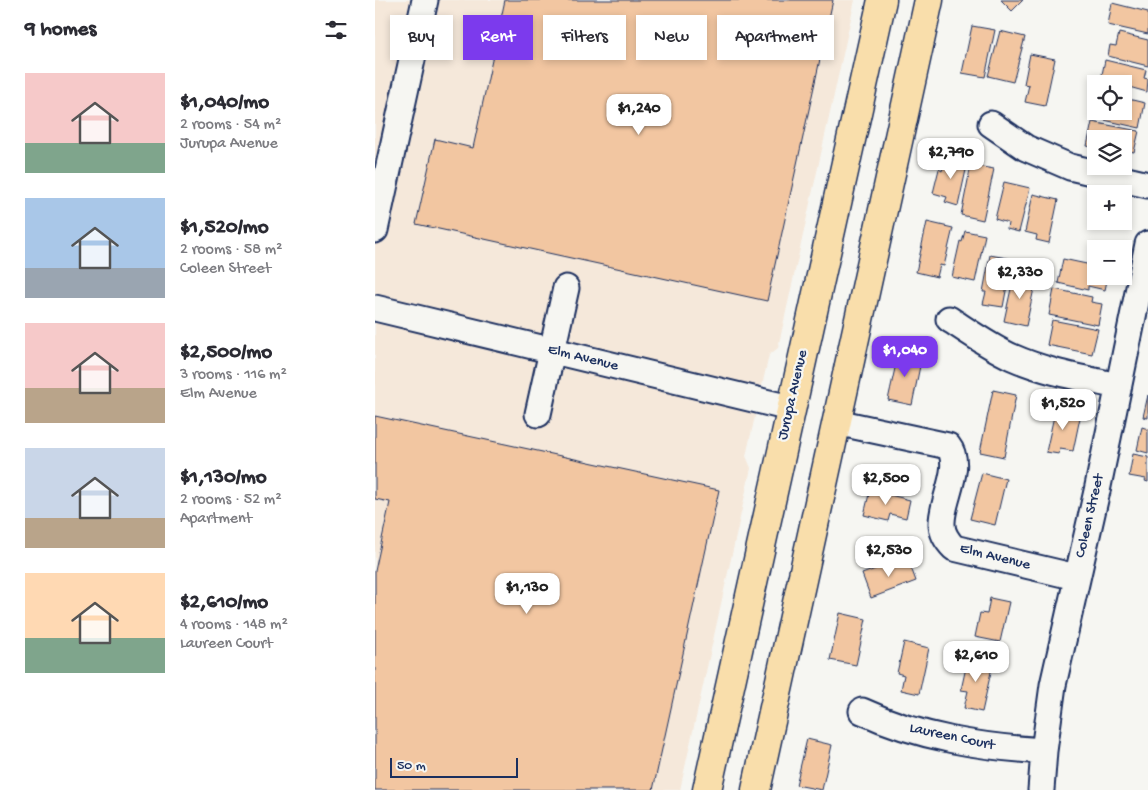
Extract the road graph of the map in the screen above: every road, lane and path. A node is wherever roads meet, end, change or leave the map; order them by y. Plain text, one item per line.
1 (425, 0) edge
2 (882, 0) edge
3 (929, 0) edge
4 (991, 124) dead end
5 (1148, 185) edge
6 (375, 230) edge
7 (1148, 244) edge
8 (566, 288) dead end
9 (375, 308) edge
10 (949, 318) dead end
11 (552, 351) junction
12 (1118, 386) junction
13 (790, 408) junction
14 (538, 414) dead end
15 (837, 422) junction
16 (1076, 577) junction
17 (862, 711) dead end
18 (1044, 751) junction
19 (707, 790) edge
20 (756, 790) edge
21 (1041, 790) edge

1 - 6 street
2 - 13 main road, Jurupa Avenue
3 - 15 main road
4 - 5 street
7 - 12 street, Coleen Street
8 - 11 street
9 - 11 street, Elm Avenue
10 - 12 street
11 - 13 street, Elm Avenue
11 - 14 street
12 - 16 street, Coleen Street
13 - 19 main road, Jurupa Avenue
15 - 16 street, Elm Avenue
15 - 20 main road
16 - 18 street, Coleen Street
17 - 18 street, Laureen Court
18 - 21 street, Coleen Street

